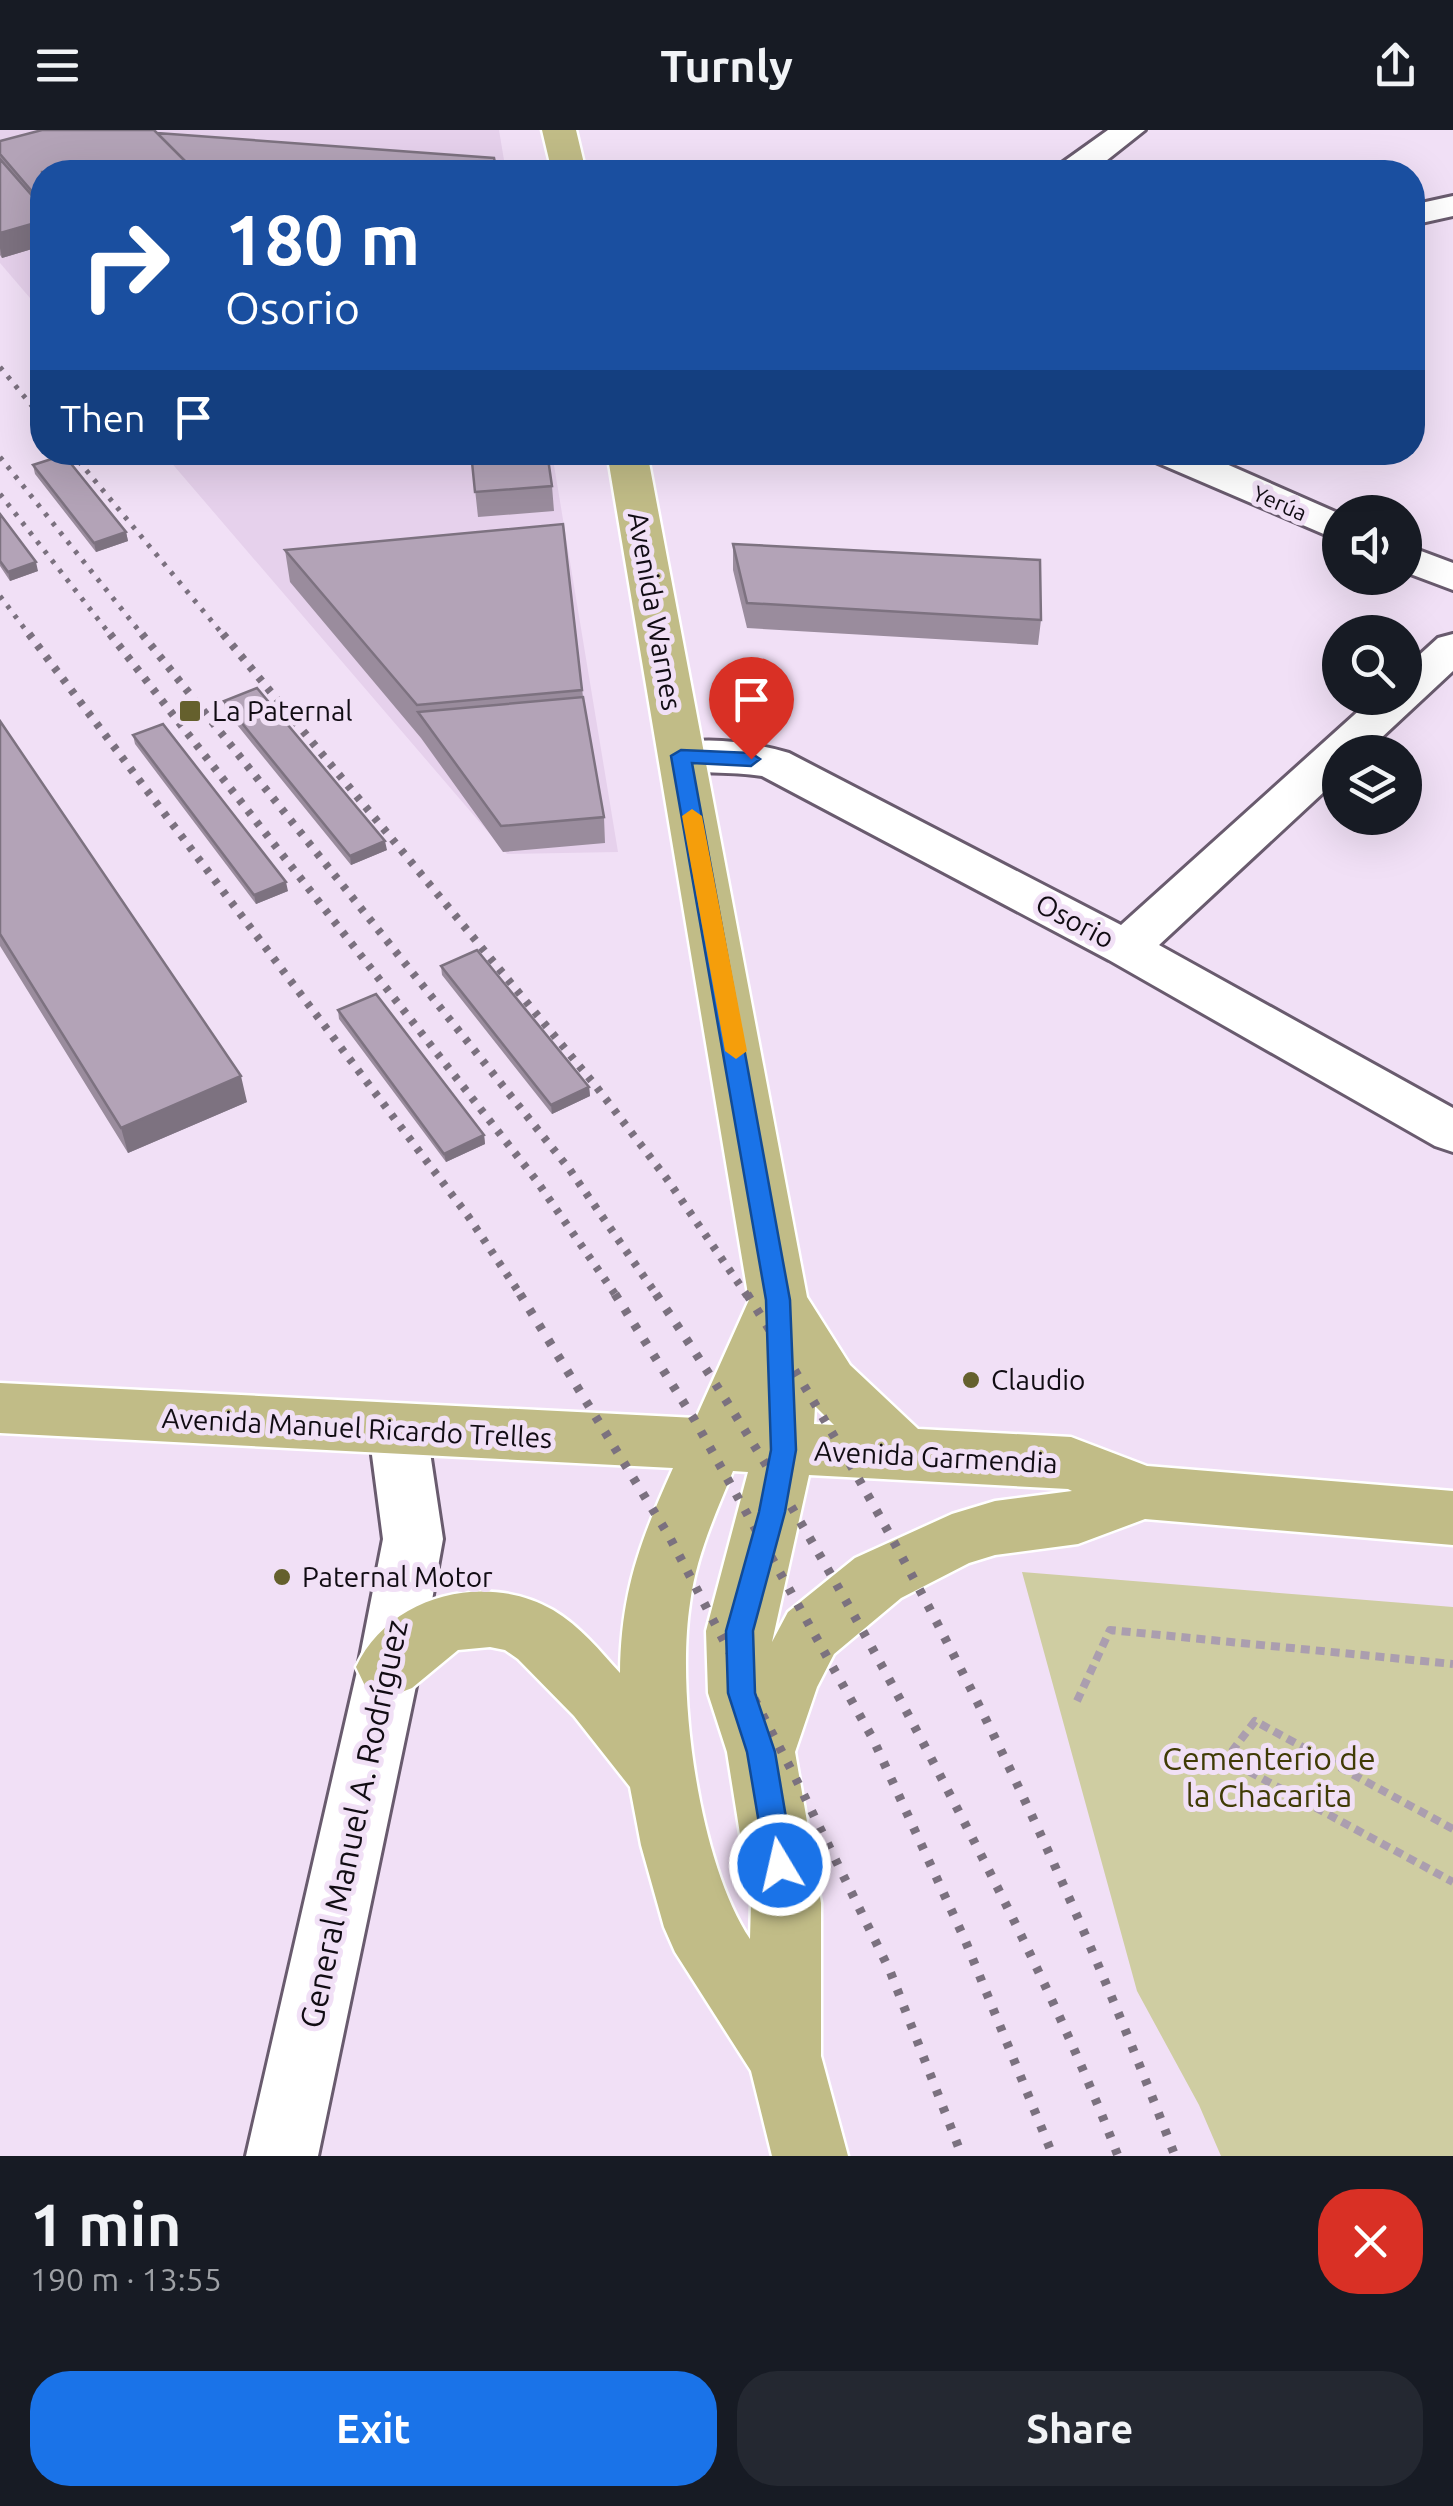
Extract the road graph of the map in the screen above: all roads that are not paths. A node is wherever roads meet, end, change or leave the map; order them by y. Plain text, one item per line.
1 (559, 130) edge
2 (1130, 130) edge
3 (566, 160) edge
4 (1088, 160) edge
5 (1453, 206) edge
6 (1425, 213) edge
7 (629, 465) edge
8 (1195, 465) edge
9 (1322, 521) edge
10 (1422, 564) edge
11 (1453, 578) edge
12 (1453, 648) edge
13 (1422, 676) edge
14 (1380, 715) edge
15 (681, 756) junction
16 (1126, 948) junction
17 (1453, 1132) edge
18 (778, 1300) junction
19 (0, 1408) edge
20 (398, 1432) junction
21 (713, 1447) junction
22 (784, 1450) junction
23 (905, 1456) junction
24 (1144, 1492) junction
25 (1453, 1518) edge
26 (390, 1666) junction
27 (761, 1752) junction
28 (662, 1774) junction
29 (784, 2056) junction
30 (282, 2156) edge
31 (810, 2156) edge

1 - 3 main road
2 - 4 street
5 - 6 street
7 - 15 main road, Avenida Warnes
8 - 9 street, Yerúa
10 - 11 street
12 - 13 street
14 - 16 street
15 - 16 street, Osorio
15 - 18 main road, Avenida Warnes
16 - 17 street, Osorio
18 - 21 main road, Avenida Warnes
18 - 22 main road, Avenida Warnes
18 - 23 main road
19 - 20 main road, Avenida Manuel Ricardo Trelles
20 - 21 main road, Avenida Manuel Ricardo Trelles
20 - 26 street, General Manuel A. Rodríguez
21 - 22 main road, Avenida Garmendia
21 - 28 main road, Avenida Warnes
22 - 23 main road, Avenida Garmendia
22 - 27 main road, Avenida Warnes
23 - 24 main road, Avenida Garmendia
24 - 25 main road, Avenida Garmendia
24 - 27 main road, Avenida Warnes
26 - 28 main road
26 - 30 street, General Manuel A. Rodríguez
27 - 29 main road, Avenida Warnes
28 - 29 main road, Avenida Warnes
29 - 31 main road, Avenida Warnes

